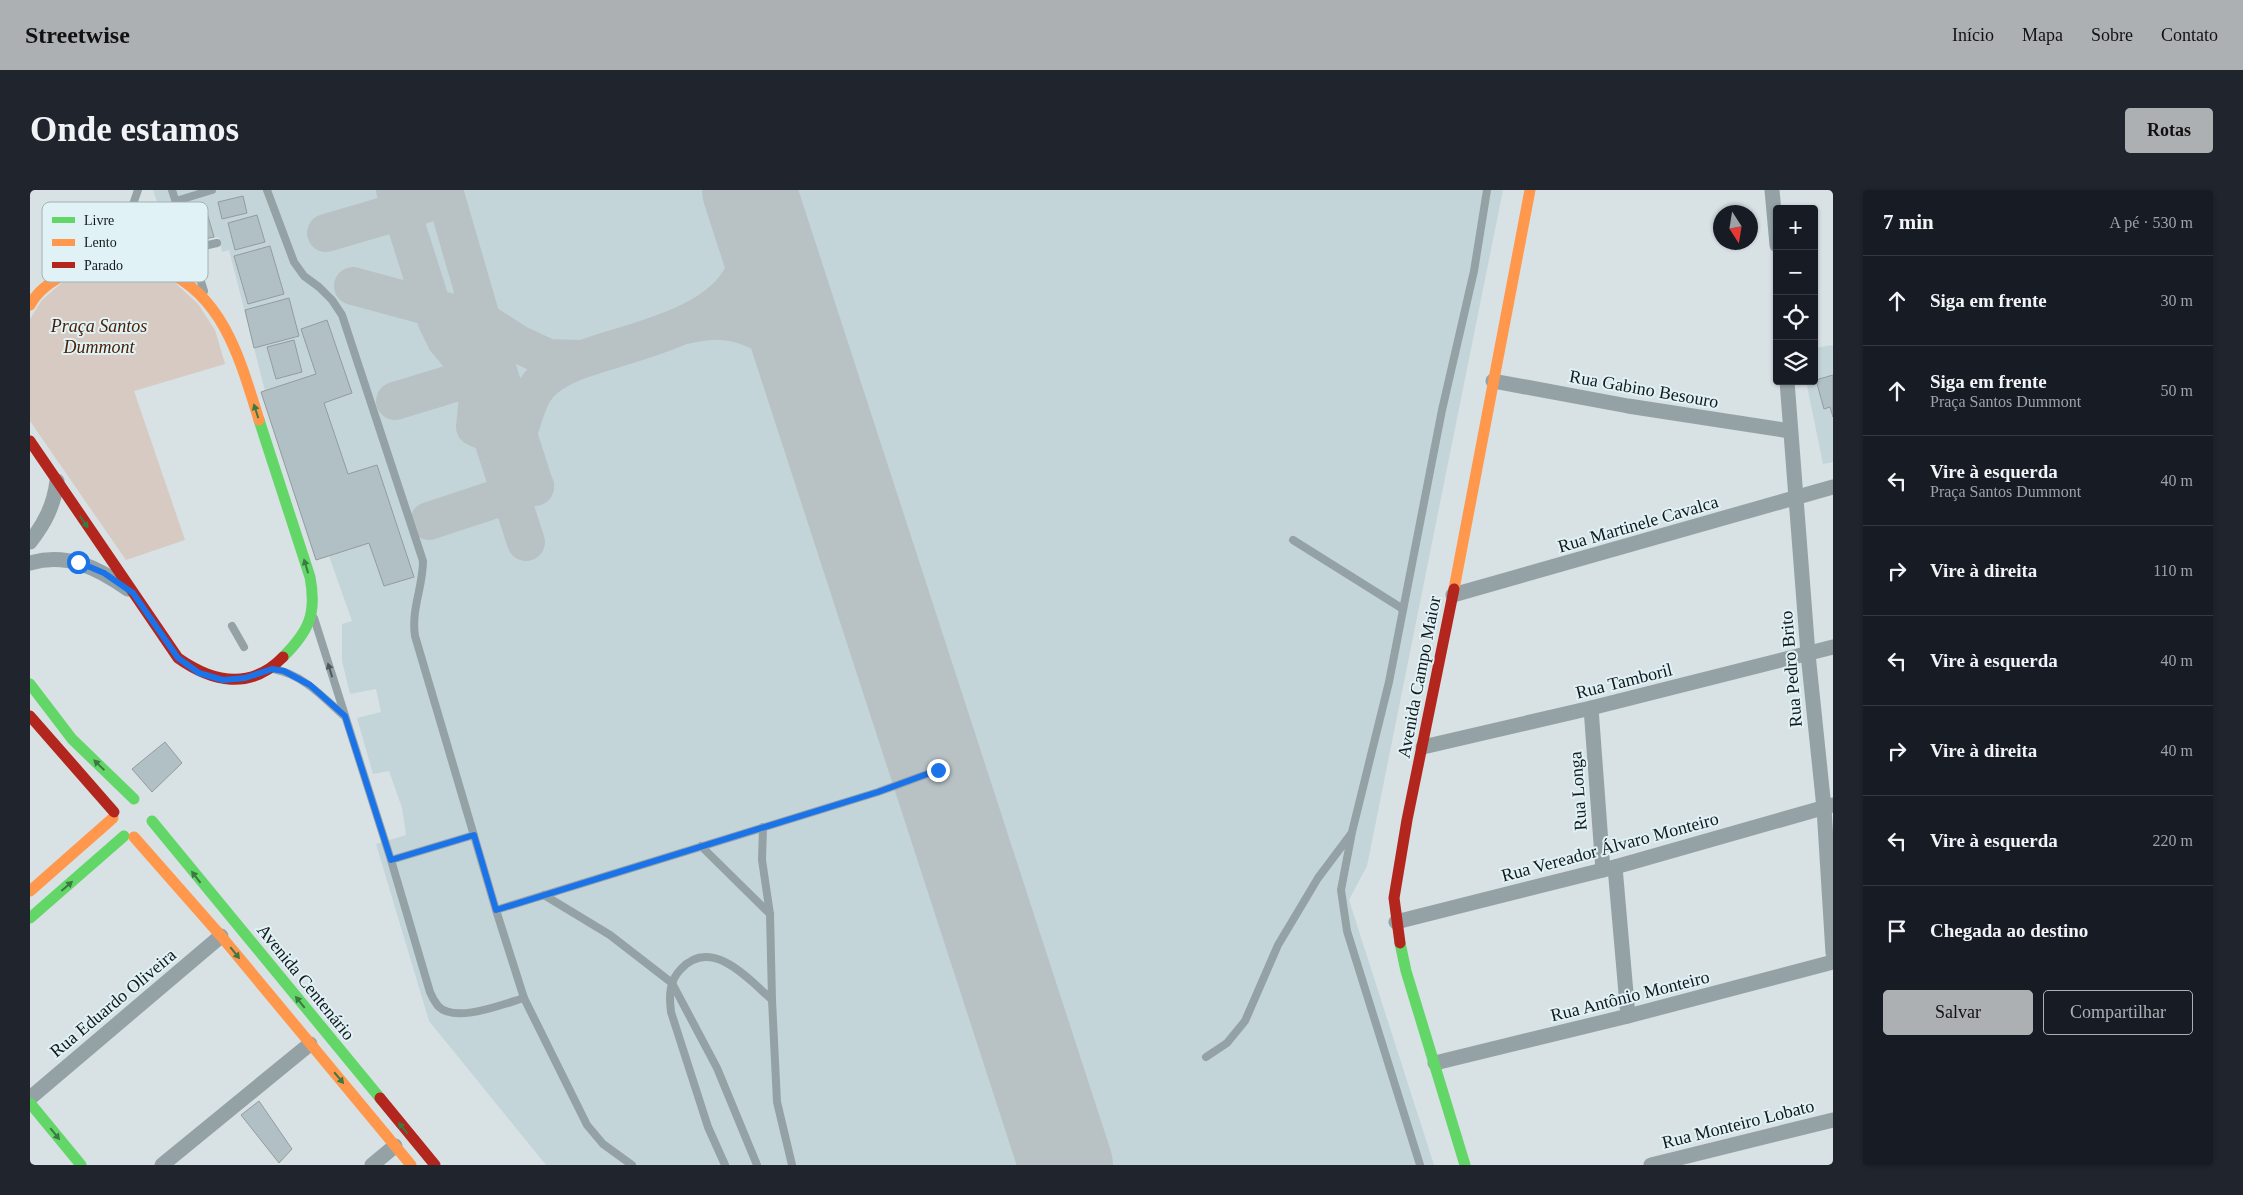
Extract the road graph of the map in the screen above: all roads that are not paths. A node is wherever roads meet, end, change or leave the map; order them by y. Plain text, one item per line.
1 (138, 190) edge
2 (172, 190) edge
3 (212, 190) edge
4 (267, 190) edge
5 (1486, 190) edge
6 (1530, 190) edge
7 (1772, 190) edge
8 (176, 201) joint
9 (134, 202) edge
10 (1773, 205) edge
11 (217, 243) dead end
12 (208, 245) edge
13 (47, 282) edge
14 (54, 282) edge
15 (187, 282) edge
16 (201, 282) edge
17 (30, 290) edge
18 (207, 300) junction
19 (30, 305) edge
20 (1493, 381) junction
21 (1787, 385) edge
22 (1790, 431) junction
23 (30, 441) edge
24 (57, 481) junction
25 (1833, 487) edge
26 (1796, 499) junction
27 (1293, 540) dead end
28 (30, 542) edge
29 (30, 563) edge
30 (133, 593) junction
31 (1453, 595) junction
32 (1403, 609) junction
33 (313, 614) junction
34 (232, 626) dead end
35 (244, 647) dead end
36 (1833, 647) edge
37 (1808, 654) junction
38 (272, 669) junction
39 (30, 684) edge
40 (1591, 708) junction
41 (30, 716) edge
42 (345, 716) junction
43 (1423, 747) junction
44 (938, 770) dead end
45 (134, 799) junction
46 (114, 815) junction
47 (1829, 816) edge
48 (152, 820) junction
49 (763, 827) junction
50 (1352, 832) junction
51 (474, 835) junction
52 (129, 836) junction
53 (701, 846) junction
54 (391, 860) junction
55 (1609, 869) junction
56 (30, 891) edge
57 (544, 895) junction
58 (496, 910) junction
59 (770, 914) junction
60 (30, 918) edge
61 (1396, 922) junction
62 (221, 936) junction
63 (1833, 953) edge
64 (1833, 962) edge
65 (672, 983) junction
66 (524, 998) junction
67 (772, 1000) junction
68 (1628, 1016) junction
69 (310, 1044) junction
70 (1206, 1058) dead end
71 (1435, 1063) junction
72 (30, 1098) edge
73 (30, 1104) edge
74 (1833, 1120) edge
75 (395, 1146) junction
76 (81, 1165) edge
77 (162, 1165) edge
78 (372, 1165) edge
79 (411, 1165) edge
80 (435, 1165) edge
81 (632, 1165) edge
82 (725, 1165) edge
83 (757, 1165) edge
84 (792, 1165) edge
85 (1420, 1165) edge
86 (1465, 1165) edge
87 (1651, 1165) edge

1 - 9 lane
2 - 8 lane
3 - 8 lane
4 - 51 lane
5 - 32 lane
6 - 20 street, Avenida Campo Maior
7 - 10 street
11 - 12 lane
13 - 17 street
14 - 19 street
15 - 18 street
16 - 18 lane
33 -> 18 street
20 - 22 street, Rua Gabino Besouro
20 - 31 street, Avenida Campo Maior
21 - 22 street, Rua Pedro Brito
22 - 26 street, Rua Pedro Brito
23 - 24 street
24 - 28 street
24 -> 30 street
25 - 26 street, Rua Martinele Cavalca
26 - 31 street, Rua Martinele Cavalca
26 - 37 street, Rua Pedro Brito
27 - 32 lane
29 - 30 street
30 - 38 street
31 - 43 street, Avenida Campo Maior
32 - 50 lane
33 - 38 street
42 -> 33 lane
34 - 35 lane
36 - 37 street, Rua Tamboril
37 - 40 street, Rua Tamboril
37 - 47 street, Rua Pedro Brito
38 - 42 lane
45 -> 39 street
40 - 43 street, Rua Tamboril
40 - 55 street, Rua Longa
41 - 46 street
42 - 54 lane
43 - 61 street, Avenida Campo Maior
44 - 49 lane
45 - 46 street
45 - 48 street
46 - 52 street
46 - 56 street
47 - 55 street, Rua Vereador Álvaro Monteiro
47 - 63 street, Rua Pedro Brito
48 - 52 street
80 -> 48 street, Avenida Centenário
49 - 53 lane
49 - 59 lane
50 - 70 lane
50 - 85 lane
51 - 54 lane
51 - 58 lane
60 -> 52 street
52 - 62 street, Avenida Centenário
53 - 57 lane
53 - 59 lane
54 - 66 lane
55 - 61 street, Rua Vereador Álvaro Monteiro
55 - 68 street, Rua Longa
57 - 58 lane
57 - 65 lane
58 - 66 lane
59 - 67 lane
61 - 71 street, Avenida Campo Maior
62 -> 69 street, Avenida Centenário
62 - 72 street, Rua Eduardo Oliveira
64 - 68 street, Rua Antônio Monteiro
65 - 67 lane
65 - 82 lane
65 - 83 lane
66 - 81 lane
67 - 84 lane
68 - 71 street, Rua Antônio Monteiro
69 -> 75 street, Avenida Centenário
69 - 77 street
71 - 86 street, Avenida Campo Maior
73 -> 76 street
74 - 87 street, Rua Monteiro Lobato
75 - 78 street
75 - 79 street, Avenida Centenário

